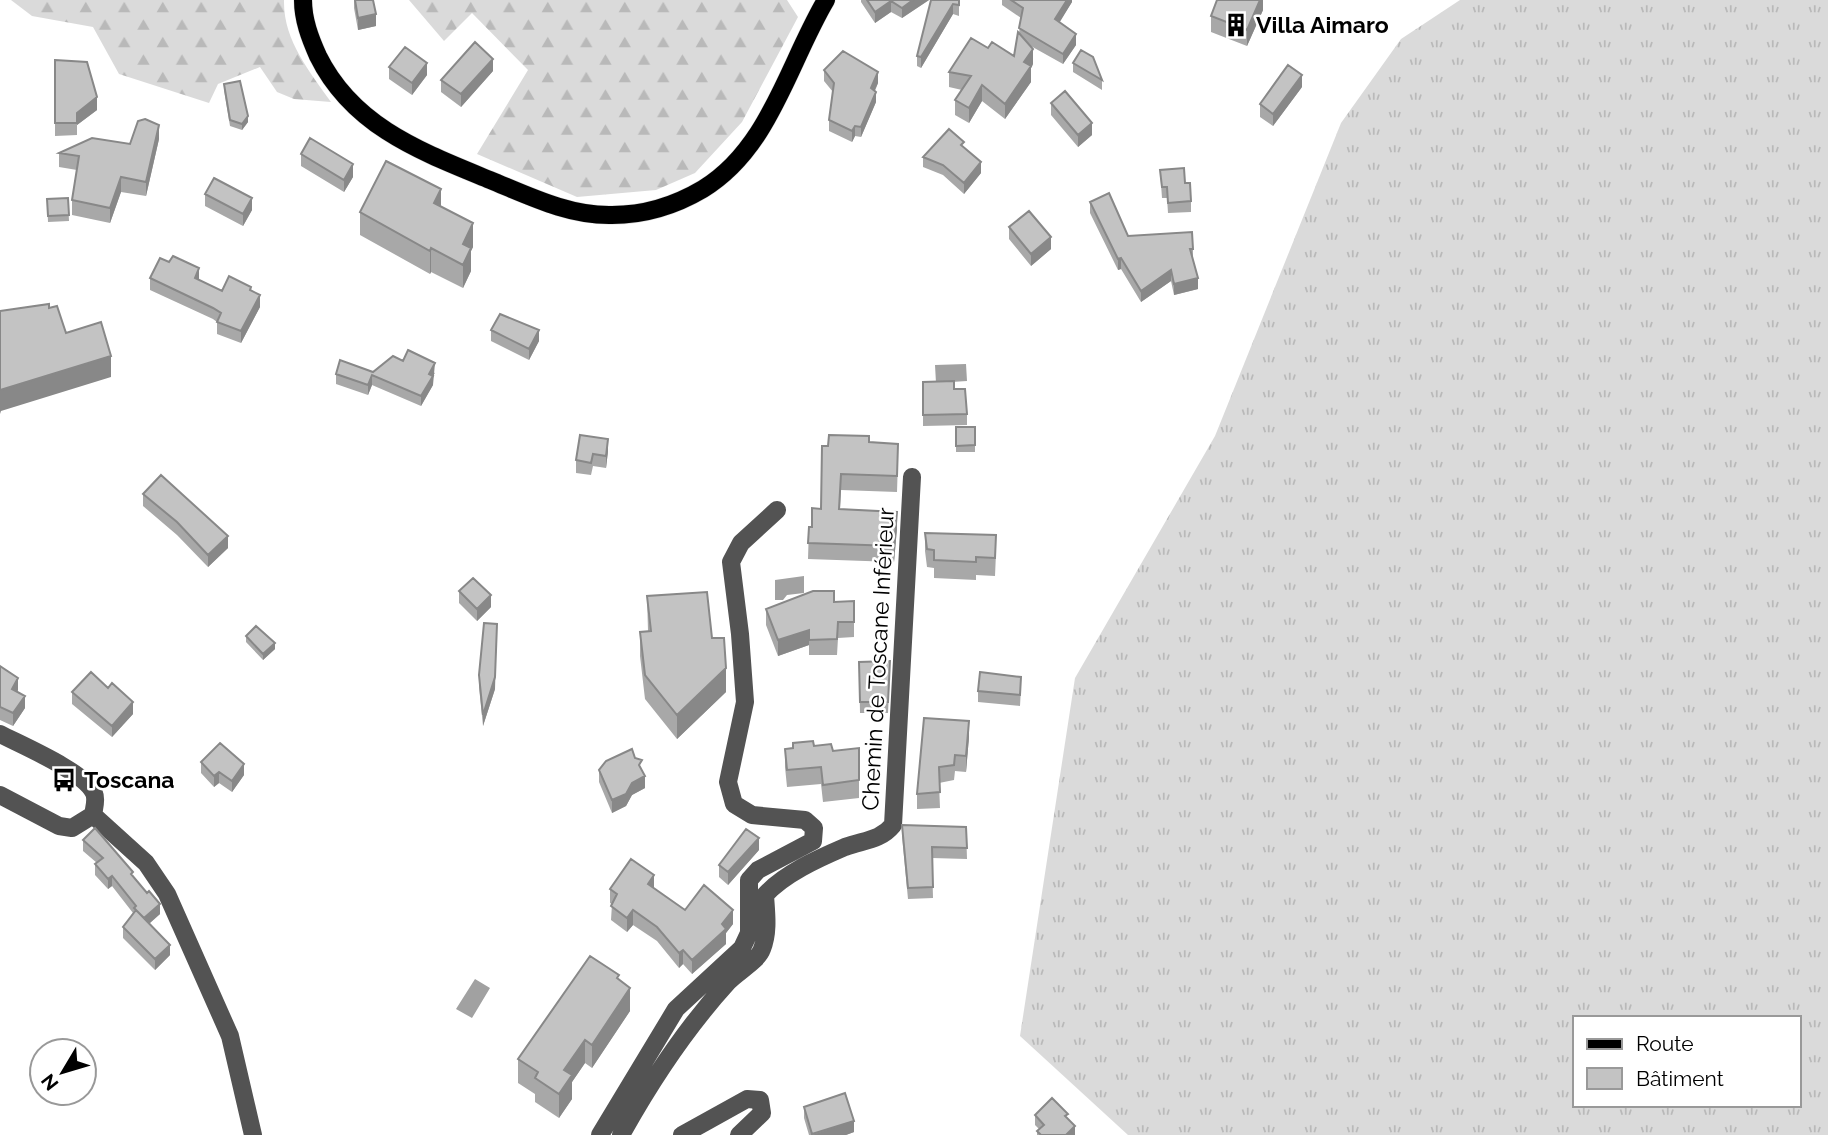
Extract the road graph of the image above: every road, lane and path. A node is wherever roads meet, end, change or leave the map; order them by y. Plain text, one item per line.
1 (303, 0) edge
2 (826, 0) edge
3 (912, 477) dead end
4 (777, 510) dead end
5 (0, 733) edge
6 (0, 795) edge
7 (93, 815) junction
8 (253, 1135) edge
9 (600, 1135) edge
10 (621, 1135) edge
11 (682, 1135) edge
12 (739, 1135) edge

1 - 2 main road
3 - 10 street, Chemin de Toscane Inférieur
4 - 9 street
5 - 7 street
6 - 7 street
7 - 8 street
11 - 12 street

